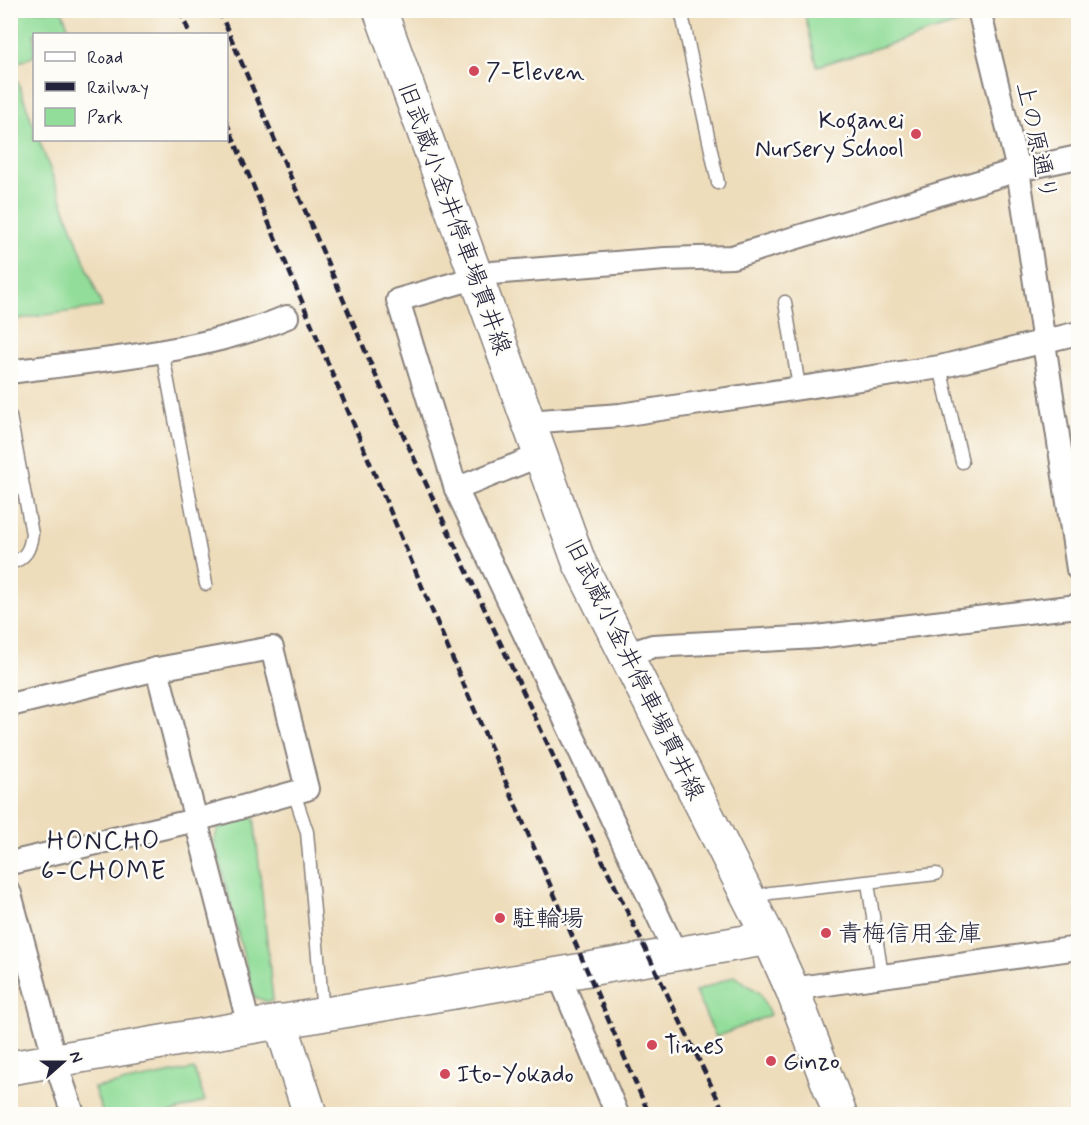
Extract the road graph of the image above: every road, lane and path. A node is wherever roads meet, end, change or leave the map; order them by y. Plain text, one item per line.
1 (380, 10) edge
2 (681, 10) edge
3 (980, 10) edge
4 (1078, 157) edge
5 (1018, 170) junction
6 (718, 183) dead end
7 (475, 276) junction
8 (785, 302) dead end
9 (287, 317) dead end
10 (1078, 333) edge
11 (1045, 340) junction
12 (162, 350) junction
13 (940, 367) junction
14 (10, 372) edge
15 (799, 387) junction
16 (10, 416) edge
17 (528, 422) junction
18 (541, 455) junction
19 (962, 462) dead end
20 (456, 489) junction
21 (10, 563) edge
22 (1078, 569) edge
23 (206, 584) dead end
24 (1078, 606) edge
25 (625, 655) junction
26 (157, 669) junction
27 (10, 705) edge
28 (294, 793) junction
29 (196, 820) junction
30 (10, 863) edge
31 (936, 874) dead end
32 (868, 883) junction
33 (10, 894) edge
34 (751, 899) junction
35 (769, 938) junction
36 (1078, 948) edge
37 (676, 954) junction
38 (559, 975) junction
39 (882, 976) junction
40 (792, 989) junction
41 (323, 1013) junction
42 (265, 1024) junction
43 (55, 1060) junction
44 (10, 1068) edge
45 (73, 1114) edge
46 (310, 1114) edge
47 (617, 1114) edge
48 (840, 1114) edge

1 - 7 street, 旧武蔵小金井停車場貫井線
2 - 6 lane
3 - 5 street, 上の原通り
4 - 5 street
5 - 7 street
5 - 11 street, 上の原通り
7 - 17 street, 旧武蔵小金井停車場貫井線
7 - 20 street
8 - 15 lane
9 - 12 street
10 - 11 street
11 - 13 street
11 - 22 street, 上の原通り
12 - 14 street
12 - 23 lane
13 - 15 street
13 - 19 lane
15 - 17 street
16 - 21 lane
17 - 18 street, 旧武蔵小金井停車場貫井線
18 - 20 street
18 - 25 street, 旧武蔵小金井停車場貫井線
20 - 37 street
24 - 25 street
25 - 34 street, 旧武蔵小金井停車場貫井線
26 - 27 street
26 - 28 street
26 - 29 street
28 - 29 street
28 - 41 lane
29 - 30 street
29 - 42 street
31 - 32 lane
32 - 34 lane
32 - 39 lane
33 - 43 street
34 - 35 street, 旧武蔵小金井停車場貫井線
35 - 37 street
35 - 40 street, 旧武蔵小金井停車場貫井線
36 - 39 street
37 - 38 street
38 - 41 street
38 - 47 street
39 - 40 street
40 - 48 street, 旧武蔵小金井停車場貫井線
41 - 42 street
42 - 43 street
42 - 46 street
43 - 44 street
43 - 45 street

